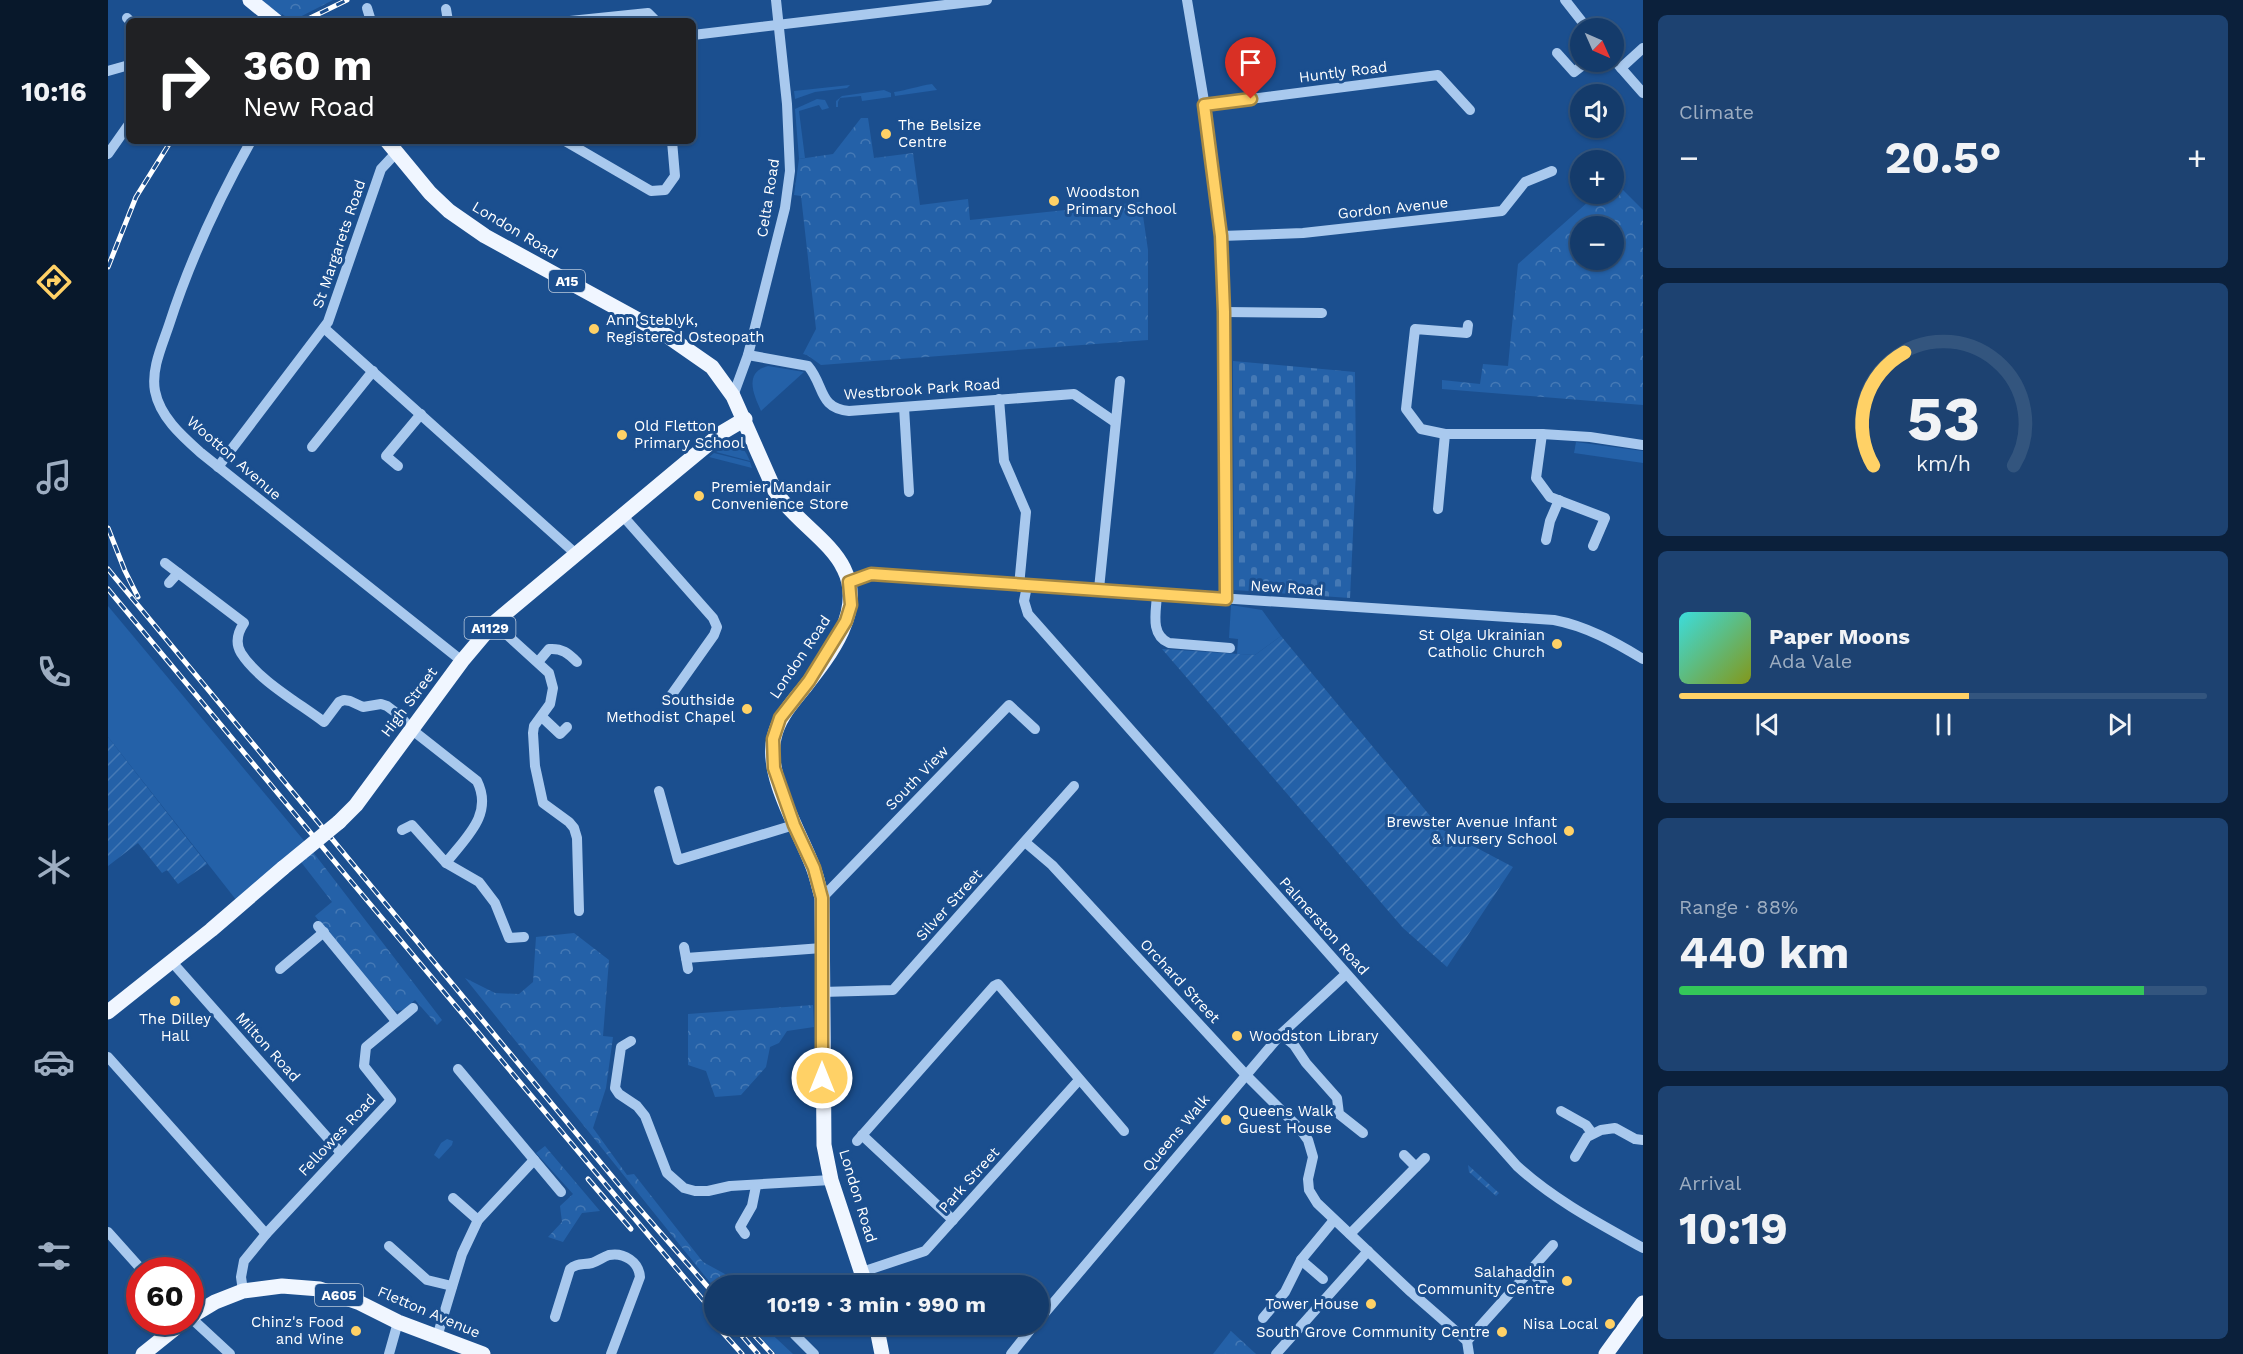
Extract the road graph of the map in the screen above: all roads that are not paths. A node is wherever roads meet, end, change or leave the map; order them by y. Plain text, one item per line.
1 (250, 0) edge
2 (776, 0) edge
3 (987, 0) edge
4 (1187, 0) edge
5 (1565, 0) edge
6 (367, 8) dead end
7 (446, 9) dead end
8 (272, 18) edge
9 (370, 18) edge
10 (448, 18) edge
11 (603, 18) edge
12 (653, 18) edge
13 (1579, 18) edge
14 (778, 25) junction
15 (696, 35) edge
16 (1643, 48) edge
17 (1557, 53) dead end
18 (1624, 60) edge
19 (126, 66) edge
20 (1570, 68) edge
21 (108, 71) edge
22 (1624, 71) edge
23 (1643, 93) edge
24 (1204, 105) junction
25 (1470, 110) dead end
26 (126, 128) edge
27 (249, 144) edge
28 (570, 144) edge
29 (672, 144) edge
30 (392, 147) edge
31 (108, 154) edge
32 (1552, 171) dead end
33 (1221, 236) junction
34 (1224, 312) junction
35 (1322, 313) dead end
36 (1468, 325) dead end
37 (324, 328) junction
38 (748, 355) junction
39 (373, 370) junction
40 (1120, 381) dead end
41 (733, 396) junction
42 (999, 399) junction
43 (903, 407) junction
44 (421, 414) junction
45 (745, 419) junction
46 (1115, 422) junction
47 (1445, 434) junction
48 (1542, 434) junction
49 (1643, 445) edge
50 (312, 447) dead end
51 (398, 466) dead end
52 (218, 467) junction
53 (909, 492) dead end
54 (1559, 500) junction
55 (1438, 509) dead end
56 (622, 515) junction
57 (1546, 540) dead end
58 (1593, 546) dead end
59 (576, 554) junction
60 (165, 563) dead end
61 (178, 573) junction
62 (849, 582) junction
63 (170, 583) dead end
64 (1023, 586) junction
65 (1099, 589) junction
66 (1157, 595) junction
67 (1226, 599) junction
68 (494, 623) junction
69 (1230, 648) dead end
70 (1643, 659) edge
71 (462, 661) junction
72 (538, 662) junction
73 (577, 662) dead end
74 (670, 697) dead end
75 (542, 717) junction
76 (567, 727) dead end
77 (411, 729) junction
78 (1035, 729) dead end
79 (1074, 786) dead end
80 (659, 791) dead end
81 (794, 825) junction
82 (402, 830) dead end
83 (1025, 842) junction
84 (446, 863) junction
85 (822, 898) junction
86 (579, 911) dead end
87 (524, 937) dead end
88 (684, 946) dead end
89 (822, 948) junction
90 (172, 962) junction
91 (280, 969) dead end
92 (1346, 974) junction
93 (822, 992) junction
94 (413, 1008) dead end
95 (108, 1012) edge
96 (396, 1022) junction
97 (1281, 1034) junction
98 (631, 1041) dead end
99 (108, 1057) edge
100 (458, 1069) dead end
101 (1246, 1075) junction
102 (1079, 1080) junction
103 (391, 1100) junction
104 (399, 1109) dead end
105 (1561, 1111) dead end
106 (1124, 1131) dead end
107 (1363, 1133) dead end
108 (1592, 1134) junction
109 (1643, 1140) edge
110 (341, 1153) junction
111 (1404, 1155) dead end
112 (1575, 1157) dead end
113 (1425, 1158) dead end
114 (534, 1160) junction
115 (1416, 1167) junction
116 (831, 1180) junction
117 (756, 1186) junction
118 (561, 1192) dead end
119 (453, 1198) dead end
120 (478, 1220) junction
121 (953, 1220) junction
122 (1334, 1220) junction
123 (739, 1228) dead end
124 (108, 1232) edge
125 (266, 1234) junction
126 (1350, 1234) junction
127 (1553, 1245) dead end
128 (389, 1246) dead end
129 (1643, 1248) edge
130 (1368, 1251) junction
131 (130, 1257) edge
132 (1301, 1260) junction
133 (1530, 1271) junction
134 (863, 1275) edge
135 (873, 1275) edge
136 (1323, 1279) dead end
137 (1543, 1284) dead end
138 (452, 1286) junction
139 (243, 1291) junction
140 (1643, 1303) edge
141 (204, 1309) edge
142 (1049, 1309) edge
143 (555, 1317) dead end
144 (1263, 1318) dead end
145 (399, 1322) junction
146 (204, 1330) edge
147 (167, 1335) edge
148 (795, 1335) edge
149 (878, 1335) edge
150 (1027, 1335) edge
151 (437, 1337) junction
152 (1467, 1341) junction
153 (143, 1354) edge
154 (230, 1354) edge
155 (389, 1354) edge
156 (483, 1354) edge
157 (611, 1354) edge
158 (814, 1354) edge
159 (882, 1354) edge
160 (1011, 1354) edge
161 (1276, 1354) edge
162 (1469, 1354) edge
163 (1606, 1354) edge

1 - 8 main road
2 - 14 street, Celta Road
3 - 14 street
4 - 24 street
5 - 13 street
6 - 9 street
7 - 10 street
11 - 12 street
14 - 15 street
14 - 38 street, Celta Road
16 - 18 street
17 - 20 street
19 - 21 street
22 - 23 street
24 - 25 street, Huntly Road
24 - 33 street
26 - 31 street
27 - 52 street, Wootton Avenue
28 - 29 street
30 - 37 street, St Margarets Road
30 - 41 main road, London Road / A15
32 - 33 street, Gordon Avenue
33 - 34 street
34 - 35 street
34 - 67 street
36 - 47 street
37 - 39 street, St Margarets Road
37 - 52 street
38 - 41 street, Celta Road
38 - 43 street, Westbrook Park Road
39 - 44 street, St Margarets Road
39 - 50 street
40 - 46 street
41 - 45 main road, London Road / A15
42 - 43 street, Westbrook Park Road
42 - 46 street, Westbrook Park Road
42 - 64 street, Palmerston Road
43 - 53 street
44 - 51 street
44 - 59 street, St Margarets Road
45 - 56 main road, High Street / A1129
45 - 62 main road, London Road / A15
46 - 65 street
47 - 48 street
47 - 55 street
48 - 49 street
48 - 54 street
52 - 71 street, Wootton Avenue
54 - 57 street
54 - 58 street
56 - 59 main road, High Street / A1129
56 - 74 street
59 - 68 main road, High Street / A1129
60 - 61 street
61 - 63 street
61 - 77 street
62 - 64 street, New Road
62 - 81 main road, London Road / A15
64 - 65 street, New Road
64 - 92 street, Palmerston Road
65 - 66 street, New Road
66 - 67 street, New Road
66 - 69 street
67 - 70 street, New Road
68 - 71 main road, High Street / A1129
68 - 72 street
71 - 77 main road, High Street / A1129
72 - 73 street
72 - 75 street
75 - 76 street
75 - 86 street
77 - 84 street
77 - 90 main road, High Street / A1129, bridge
78 - 85 street, South View
79 - 83 street, Silver Street
80 - 81 street
81 - 85 main road, London Road / A15
82 - 84 street
83 - 93 street, Silver Street
83 - 101 street, Orchard Street
84 - 87 street
85 - 89 main road, London Road / A15
88 - 89 street
89 - 93 main road, London Road / A15
90 - 95 main road, High Street / A1129
90 - 110 street, Milton Road
91 - 96 street
92 - 97 street, Queens Walk
92 - 129 street, Palmerston Road
93 - 116 main road, London Road / A15
94 - 96 street, Fellowes Road
96 - 103 street, Fellowes Road
97 - 101 street, Queens Walk
97 - 107 street
98 - 117 street
99 - 125 street
100 - 114 street
101 - 122 street, Orchard Street
101 - 142 street, Queens Walk
102 - 106 street
102 - 121 street, Park Street
102 - 121 street
103 - 104 street
103 - 110 street, Fellowes Road
105 - 108 street
108 - 109 street
108 - 112 street
110 - 125 street, Fellowes Road
111 - 115 street
113 - 115 street
114 - 118 street
114 - 120 street
115 - 126 street
116 - 117 street
116 - 134 main road, London Road / A15
117 - 123 street
119 - 120 street
120 - 138 street
121 - 135 street, Park Street
122 - 126 street
122 - 132 street
124 - 131 street
125 - 139 street, Fellowes Road
126 - 130 street
127 - 133 street
128 - 138 street
130 - 152 street
130 - 161 street
132 - 136 street
132 - 144 street
133 - 137 street
133 - 152 street
138 - 151 street
139 - 141 main road, Fletton Avenue / A605
139 - 145 main road, Fletton Avenue / A605
140 - 163 main road
143 - 157 street
145 - 151 main road, Fletton Avenue / A605
145 - 155 street
146 - 154 street
147 - 153 main road
148 - 158 street
149 - 159 main road
150 - 160 street, Queens Walk
151 - 156 main road, Fletton Avenue / A605
152 - 162 street

